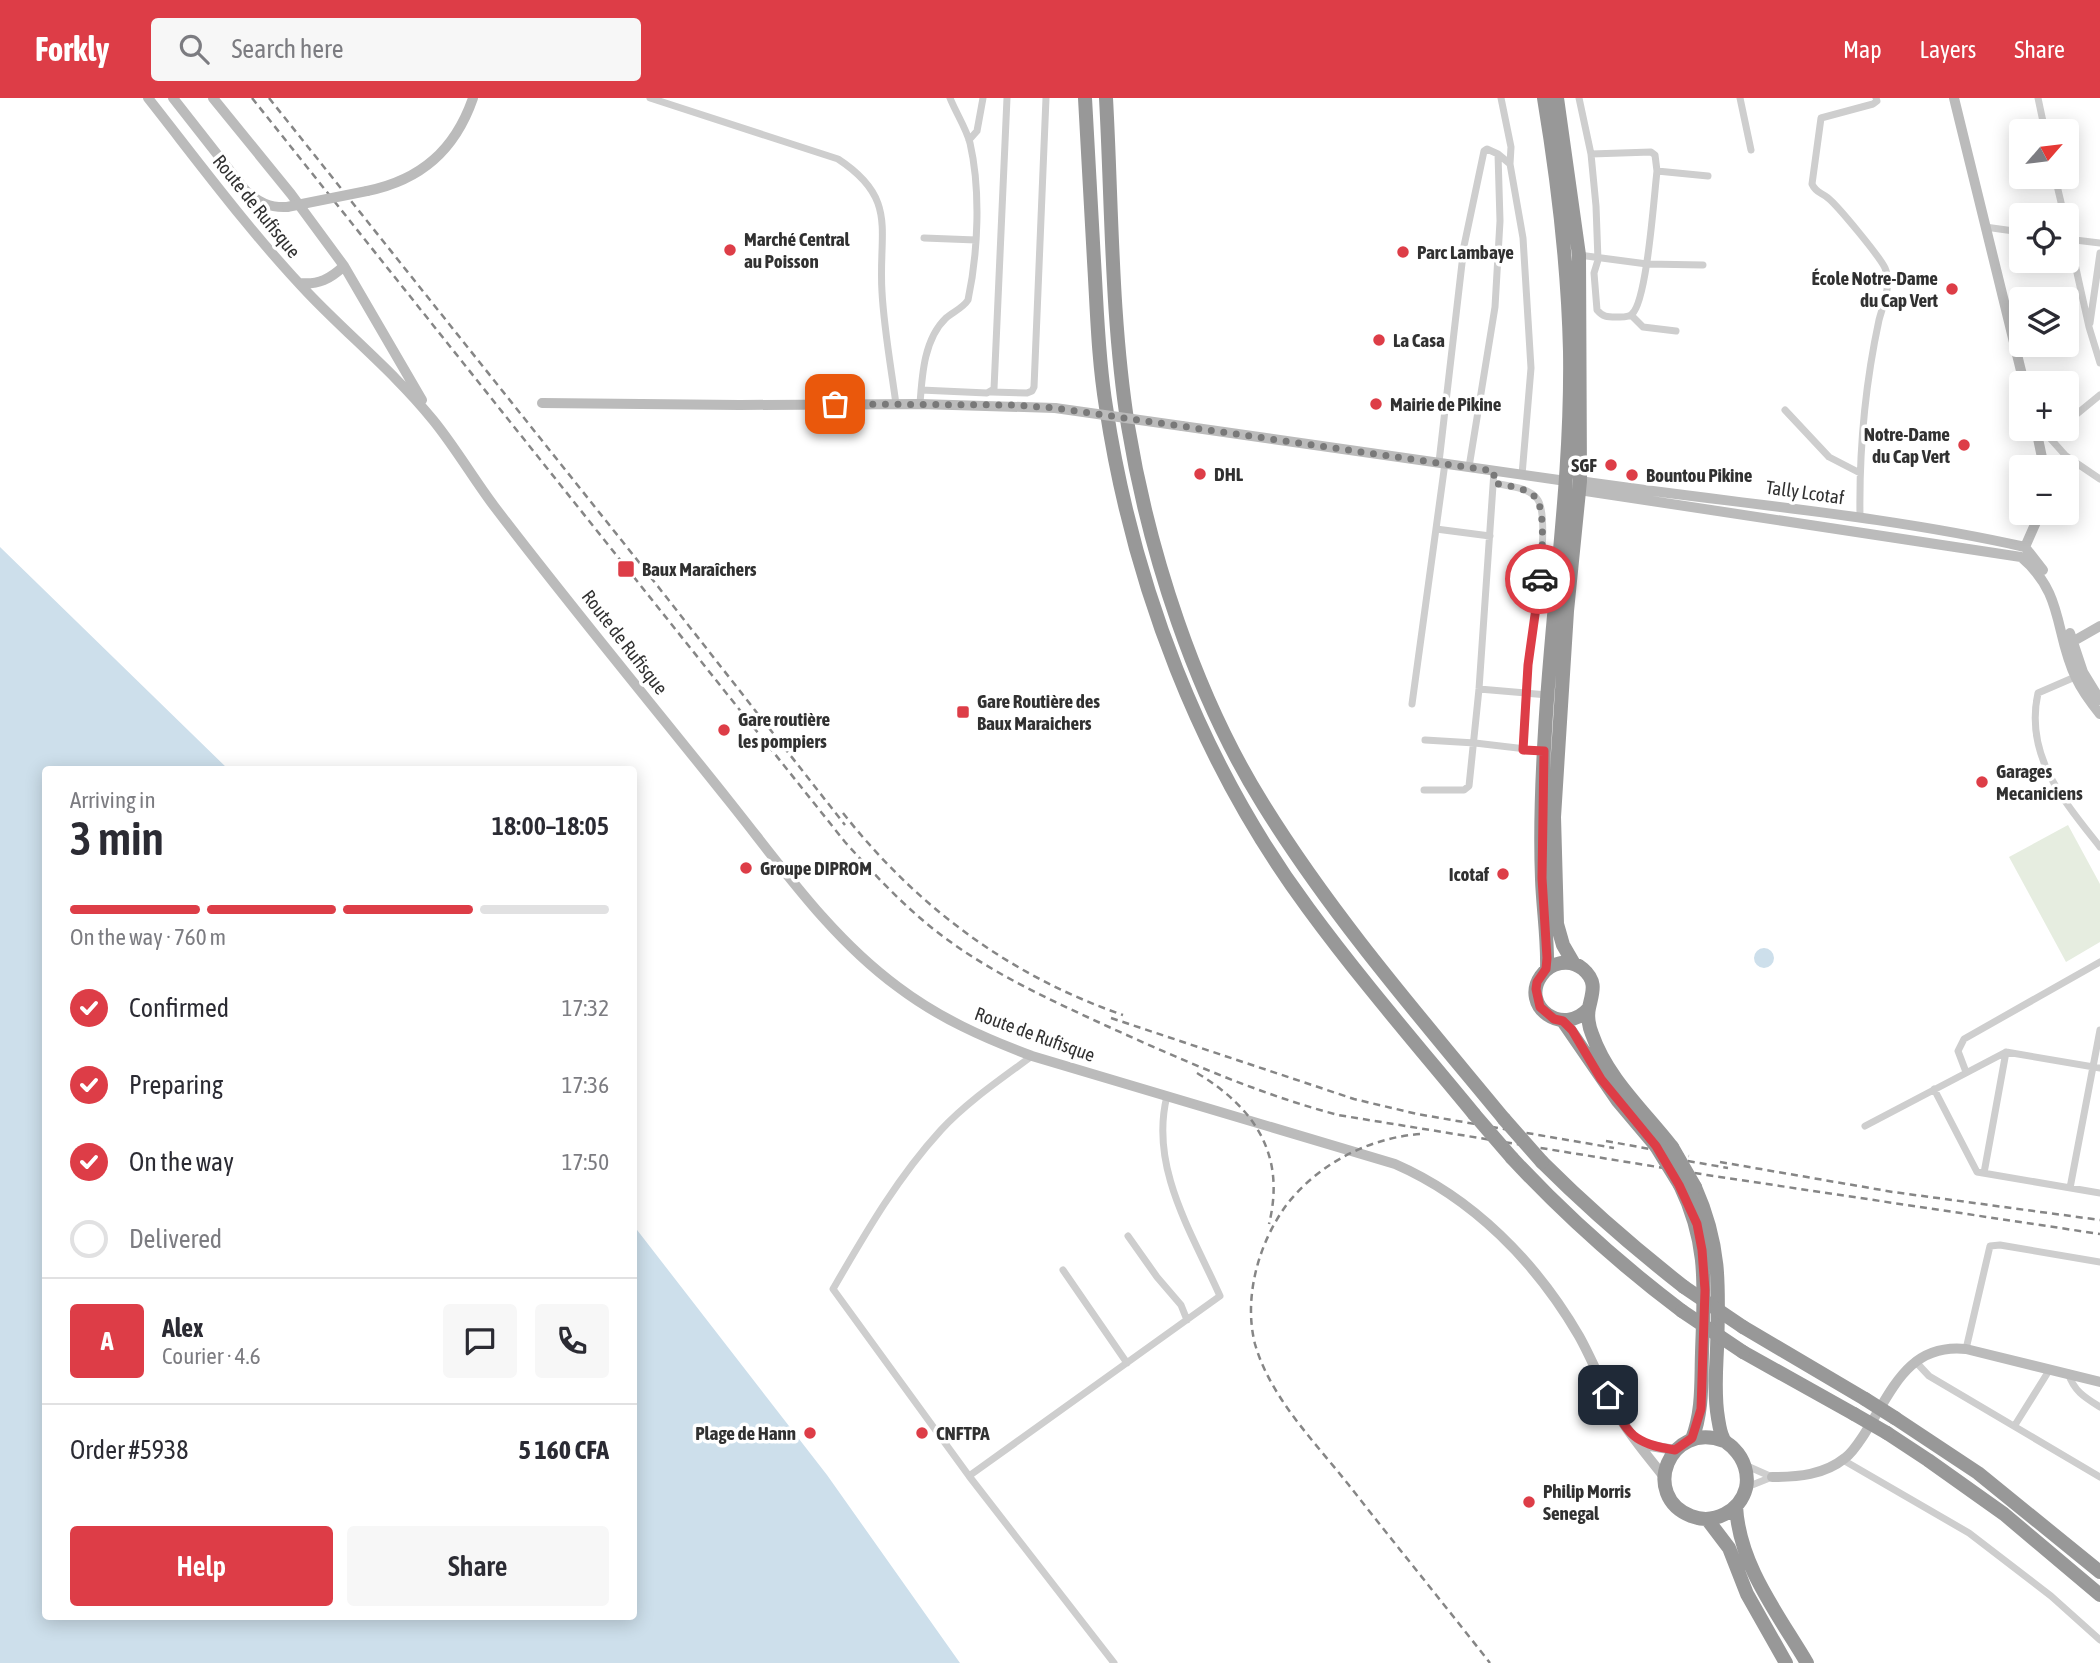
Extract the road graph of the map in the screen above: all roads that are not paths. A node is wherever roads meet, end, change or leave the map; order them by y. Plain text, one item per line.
1 (148, 98) edge
2 (173, 98) edge
3 (213, 98) edge
4 (473, 98) edge
5 (650, 98) edge
6 (950, 98) edge
7 (983, 98) edge
8 (1007, 98) edge
9 (1046, 98) edge
10 (1084, 98) edge
11 (1106, 98) edge
12 (1501, 98) edge
13 (1544, 98) edge
14 (1557, 98) edge
15 (1579, 98) edge
16 (1740, 98) edge
17 (1876, 98) edge
18 (1954, 98) edge
19 (2038, 98) edge
20 (2042, 119) edge
21 (970, 140) junction
22 (1751, 150) dead end
23 (1498, 154) junction
24 (1591, 154) junction
25 (1510, 164) junction
26 (1657, 171) junction
27 (1708, 176) dead end
28 (1985, 228) junction
29 (2009, 231) edge
30 (925, 238) dead end
31 (976, 240) junction
32 (2079, 240) edge
33 (2100, 243) edge
34 (2100, 253) edge
35 (1579, 255) junction
36 (1598, 260) junction
37 (1647, 264) junction
38 (1703, 265) dead end
39 (344, 266) junction
40 (2076, 273) edge
41 (299, 283) junction
42 (1631, 315) junction
43 (2089, 327) junction
44 (1676, 331) dead end
45 (2100, 363) edge
46 (2021, 371) edge
47 (921, 390) junction
48 (991, 392) junction
49 (2100, 395) edge
50 (542, 403) dead end
51 (896, 404) junction
52 (920, 404) junction
53 (1785, 410) dead end
54 (2079, 412) edge
55 (433, 421) junction
56 (2047, 441) edge
57 (1442, 462) junction
58 (1469, 467) junction
59 (1494, 471) junction
60 (1860, 473) junction
61 (1522, 475) junction
62 (2100, 480) edge
63 (1494, 483) junction
64 (1575, 484) junction
65 (1860, 517) junction
66 (2035, 525) edge
67 (1436, 529) junction
68 (1490, 536) junction
69 (2023, 552) junction
70 (2100, 626) edge
71 (2072, 642) junction
72 (2075, 677) junction
73 (1479, 689) junction
74 (1525, 693) junction
75 (1548, 695) junction
76 (2099, 698) edge
77 (1412, 704) dead end
78 (2100, 714) edge
79 (1425, 740) dead end
80 (1475, 743) junction
81 (1523, 750) junction
82 (1544, 751) junction
83 (1424, 790) dead end
84 (2100, 847) edge
85 (2100, 962) edge
86 (1574, 964) junction
87 (1546, 969) junction
88 (1589, 1008) junction
89 (1563, 1021) junction
90 (2100, 1030) edge
91 (2006, 1052) junction
92 (1032, 1056) junction
93 (2096, 1068) edge
94 (1966, 1072) junction
95 (1934, 1089) junction
96 (1167, 1096) junction
97 (1865, 1126) dead end
98 (1984, 1173) junction
99 (2070, 1188) junction
100 (2100, 1194) edge
101 (1128, 1236) dead end
102 (2100, 1262) edge
103 (1063, 1270) dead end
104 (1188, 1320) junction
105 (1966, 1349) junction
106 (1915, 1361) junction
107 (1127, 1363) junction
108 (2050, 1369) junction
109 (2068, 1373) junction
110 (2100, 1382) edge
111 (2100, 1407) edge
112 (2015, 1425) junction
113 (1633, 1437) junction
114 (1692, 1438) junction
115 (1724, 1441) junction
116 (1675, 1450) junction
117 (1843, 1460) junction
118 (1745, 1465) junction
119 (969, 1476) junction
120 (1664, 1477) junction
121 (1772, 1477) junction
122 (2100, 1477) edge
123 (1746, 1487) junction
124 (1735, 1506) junction
125 (1707, 1519) junction
126 (2100, 1572) edge
127 (2100, 1595) edge
128 (2100, 1640) edge
129 (1114, 1663) edge
130 (1786, 1663) edge
131 (1807, 1663) edge

1 - 41 street, Route de Rufisque
2 - 4 street, bridge
3 - 39 street, Route de Rufisque
5 - 51 street
6 - 21 street
7 - 21 street
8 - 48 street
9 - 48 street
10 - 127 highway, bridge
11 - 126 highway, bridge
12 - 25 street
13 - 64 highway
14 - 35 highway
15 - 24 street
16 - 22 street
17 - 60 street
18 - 28 street
19 - 20 street
21 - 31 street
23 - 25 street
23 - 57 street
23 - 58 street
24 - 26 street
24 - 36 street
25 - 61 street
26 - 27 street
26 - 37 street
28 - 29 street
28 - 46 street
30 - 31 street
31 - 47 street
32 - 33 street
34 - 43 street
35 - 36 street
35 - 64 highway
36 - 37 street
36 - 42 street
37 - 38 street
37 - 42 street
39 - 41 street
39 - 55 street, Route de Rufisque
40 - 43 street
41 - 55 street, Route de Rufisque
42 - 44 street
43 - 45 street
47 - 48 street
47 - 52 street
49 - 54 street
50 - 51 street
51 - 52 street
52 - 57 street, bridge
53 - 60 street
55 - 92 street, Route de Rufisque
56 - 62 street
57 - 58 street
57 - 67 street
58 - 59 street
59 - 61 street
59 - 63 street
60 - 65 street
61 - 64 street
63 - 68 street
63 - 74 street
64 - 65 street, Tally Lcotaf
64 - 69 street, Tally Lcotaf
64 - 75 highway
64 - 86 highway
65 - 69 street, Tally Lcotaf
66 - 69 street
67 - 68 street
67 - 77 street
68 - 73 street
69 - 71 street
69 - 72 street
70 - 71 street
71 - 76 street
72 - 78 street
72 - 84 street
73 - 74 street
73 - 80 street
74 - 75 street
74 - 81 street
75 - 82 highway
79 - 80 street
80 - 81 street
80 - 83 street
81 - 82 street
82 - 87 highway
85 - 94 street
86 - 87 highway
86 - 88 highway
87 - 89 highway
88 - 89 highway
88 - 115 highway, bridge
89 - 114 highway, bridge
90 - 93 street
91 - 93 street
91 - 94 street
91 - 98 street
92 - 96 street, Route de Rufisque
92 - 119 street
93 - 99 street
94 - 95 street
95 - 97 street
95 - 98 street
96 - 104 street
96 - 113 street, Route de Rufisque
98 - 99 street
99 - 100 street
101 - 104 street
102 - 105 street
103 - 107 street
104 - 107 street
105 - 106 street
105 - 108 street
106 - 112 street
106 - 117 street
107 - 119 street
108 - 109 street
108 - 112 street
109 - 110 street
109 - 111 street
112 - 122 street
113 - 116 street
113 - 120 street, Route de Rufisque
114 - 115 highway
114 - 116 highway
115 - 118 highway
116 - 120 highway
117 - 121 street
117 - 128 street
118 - 121 street
118 - 123 highway
119 - 129 street
120 - 125 highway
121 - 123 street
123 - 124 highway
124 - 125 highway
124 - 131 highway
125 - 130 highway

